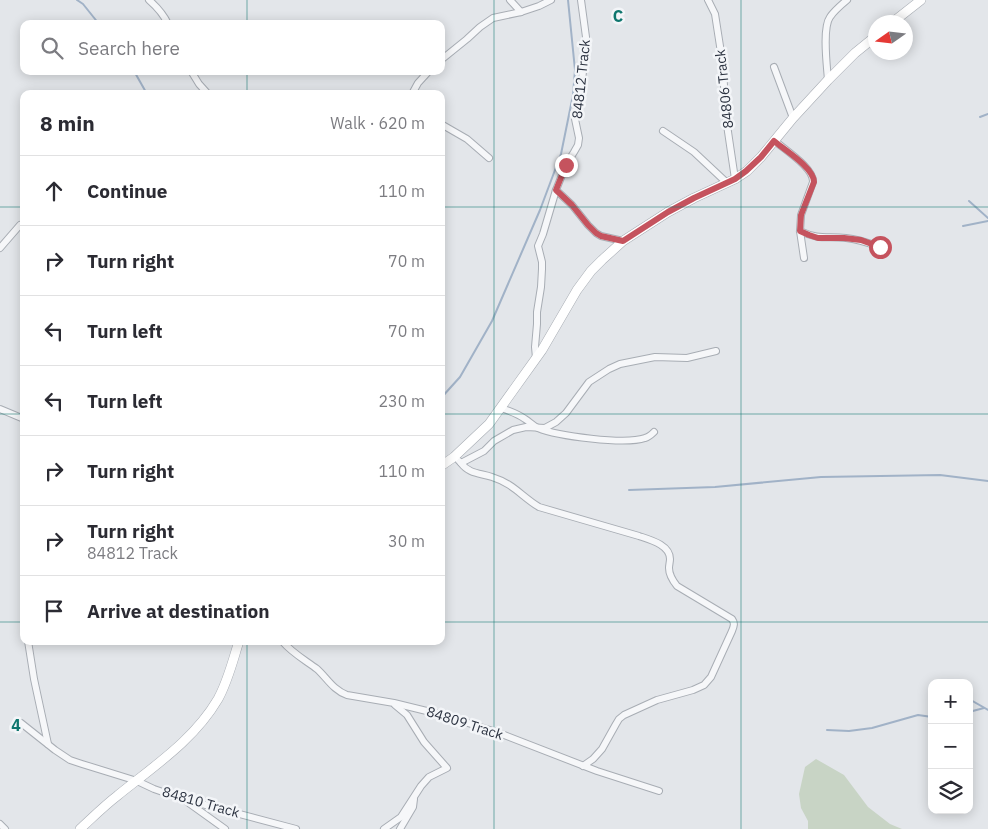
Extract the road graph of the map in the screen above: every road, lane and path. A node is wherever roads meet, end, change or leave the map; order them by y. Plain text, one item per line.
1 (149, 0) edge
2 (510, 0) edge
3 (551, 0) edge
4 (581, 0) edge
5 (708, 0) edge
6 (847, 0) edge
7 (921, 0) edge
8 (521, 12) junction
9 (902, 15) edge
10 (166, 20) edge
11 (868, 42) edge
12 (445, 57) edge
13 (774, 67) dead end
14 (193, 75) edge
15 (425, 75) edge
16 (828, 80) junction
17 (204, 90) edge
18 (414, 90) edge
19 (793, 118) junction
20 (445, 126) edge
21 (662, 131) dead end
22 (774, 141) junction
23 (489, 158) dead end
24 (730, 180) junction
25 (556, 190) junction
26 (20, 225) dead end
27 (800, 231) junction
28 (623, 241) junction
29 (880, 247) dead end
30 (0, 248) edge
31 (804, 258) dead end
32 (716, 351) dead end
33 (536, 358) junction
34 (501, 408) junction
35 (0, 409) edge
36 (20, 417) edge
37 (536, 428) junction
38 (654, 432) dead end
39 (457, 460) junction
40 (445, 464) edge
41 (29, 645) edge
42 (238, 645) edge
43 (286, 645) edge
44 (394, 703) junction
45 (21, 723) dead end
46 (48, 744) junction
47 (583, 766) junction
48 (137, 781) junction
49 (659, 791) dead end
50 (414, 797) junction
51 (183, 798) junction
52 (0, 824) edge
53 (5, 829) edge
54 (80, 829) edge
55 (226, 829) edge
56 (296, 829) edge
57 (384, 829) edge
58 (400, 829) edge

1 - 10 street
2 - 8 street
3 - 8 street
4 - 25 street, 84812 Track
5 - 24 street, 84806 Track
6 - 16 street
7 - 9 street
8 - 12 street
11 - 16 street
13 - 19 street
14 - 17 street
15 - 18 street
16 - 19 street
19 - 22 street
20 - 23 street
21 - 24 street
22 - 24 street
22 - 27 street
24 - 28 street
25 - 28 street
25 - 33 street, 84812 Track
26 - 30 street
27 - 29 street
27 - 31 street
28 - 33 street
32 - 37 street
33 - 34 street
34 - 37 street
34 - 39 street
35 - 36 street
37 - 38 street
37 - 39 street
39 - 40 street
39 - 47 street
41 - 46 street
42 - 48 street
43 - 44 street, 84809 Track
44 - 47 street, 84809 Track
44 - 50 street
45 - 46 street, 84810 Track
46 - 48 street, 84810 Track
47 - 49 street, 84809 Track
48 - 51 street, 84810 Track
48 - 54 street
50 - 57 street
50 - 58 street
51 - 55 street
51 - 56 street, 84810 Track
52 - 53 street

